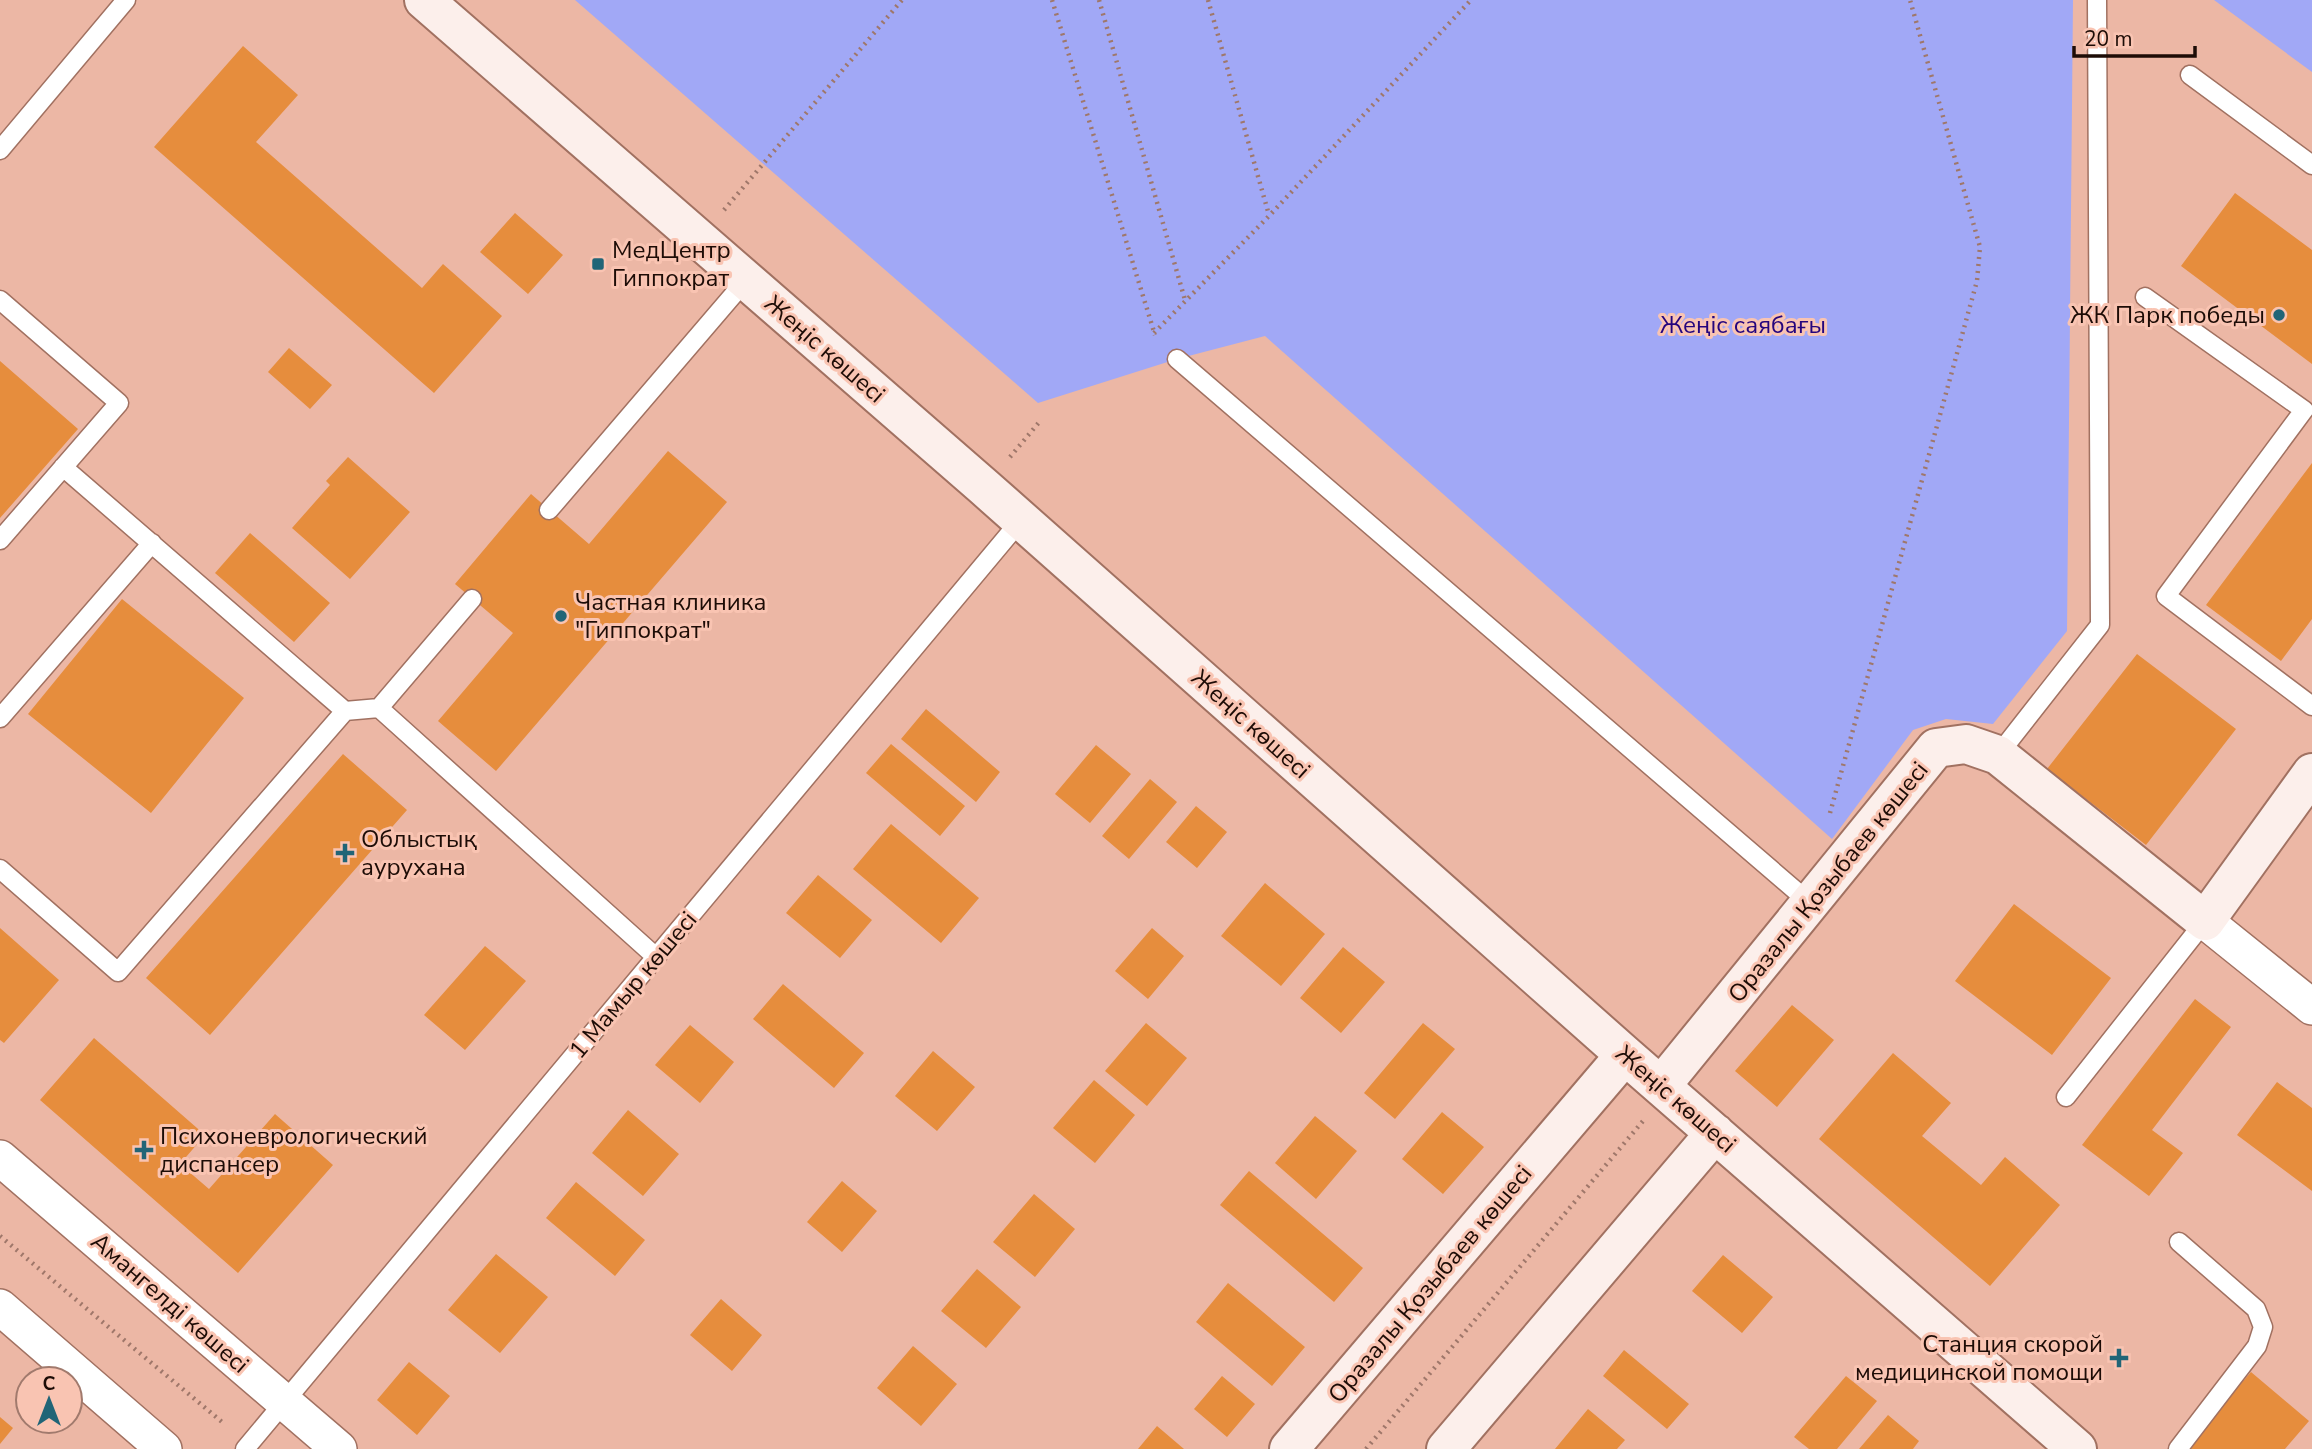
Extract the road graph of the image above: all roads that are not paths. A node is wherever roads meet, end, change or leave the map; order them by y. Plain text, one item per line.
1 (126, 0) edge
2 (424, 0) edge
3 (2097, 0) edge
4 (2190, 75) dead end
5 (0, 150) edge
6 (2312, 165) edge
7 (746, 280) junction
8 (2145, 297) dead end
9 (0, 300) edge
10 (1177, 359) road end
11 (63, 467) junction
12 (549, 510) dead end
13 (1021, 520) junction
14 (0, 540) edge
15 (152, 543) junction
16 (472, 599) dead end
17 (2312, 706) edge
18 (379, 709) junction
19 (345, 710) junction
20 (0, 718) edge
21 (1998, 755) junction
22 (2312, 773) edge
23 (0, 869) edge
24 (1810, 903) junction
25 (2205, 921) junction
26 (656, 957) junction
27 (2312, 1007) edge
28 (1625, 1055) junction
29 (1664, 1089) junction
30 (2066, 1097) dead end
31 (1715, 1133) junction
32 (0, 1158) edge
33 (2179, 1242) dead end
34 (0, 1307) edge
35 (284, 1402) junction
36 (164, 1449) edge
37 (245, 1449) edge
38 (339, 1449) edge
39 (1289, 1449) edge
40 (1446, 1449) edge
41 (2077, 1449) edge
42 (2178, 1449) edge

1 - 5 lane
2 - 7 street, Жеңіс көшесі
3 - 21 lane
4 - 6 lane
7 - 12 lane
7 - 13 street, Жеңіс көшесі
8 - 17 lane
9 - 11 lane
10 - 24 lane
11 - 14 lane
11 - 15 lane
13 - 26 lane, 1 Мамыр көшесі
13 - 28 street, Жеңіс көшесі
15 - 19 lane
15 - 20 lane
16 - 18 lane
18 - 19 lane
18 - 26 lane
19 - 23 lane
21 - 24 street, Оразалы Қозыбаев көшесі
21 - 25 street, Оразалы Қозыбаев көшесі
22 - 25 street
24 - 29 street, Оразалы Қозыбаев көшесі
25 - 27 street
25 - 30 lane
26 - 35 lane, 1 Мамыр көшесі
28 - 29 street, Жеңіс көшесі
28 - 39 street, Оразалы Қозыбаев көшесі
29 - 31 street, Жеңіс көшесі
31 - 40 street
31 - 41 street, Жеңіс көшесі
32 - 35 street, Амангелді көшесі
33 - 42 lane
34 - 36 street
35 - 37 lane, 1 Мамыр көшесі
35 - 38 street, Амангелді көшесі

